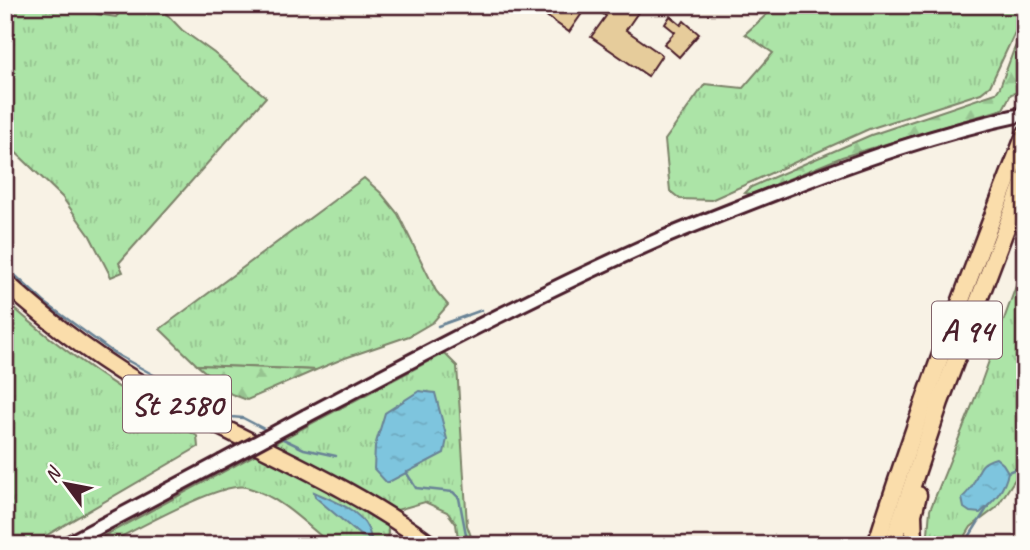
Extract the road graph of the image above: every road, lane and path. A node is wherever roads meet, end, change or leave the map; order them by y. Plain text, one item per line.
1 (1025, 114) edge
2 (1025, 135) edge
3 (1025, 177) edge
4 (5, 282) edge
5 (921, 458) junction
6 (880, 542) edge
7 (65, 545) edge
8 (431, 545) edge
9 (914, 545) edge

1 - 7 street, bridge
2 - 6 highway, A 94
3 - 5 highway, A 94
4 - 8 highway, St 2580
5 - 6 highway, A 94
5 - 9 highway

